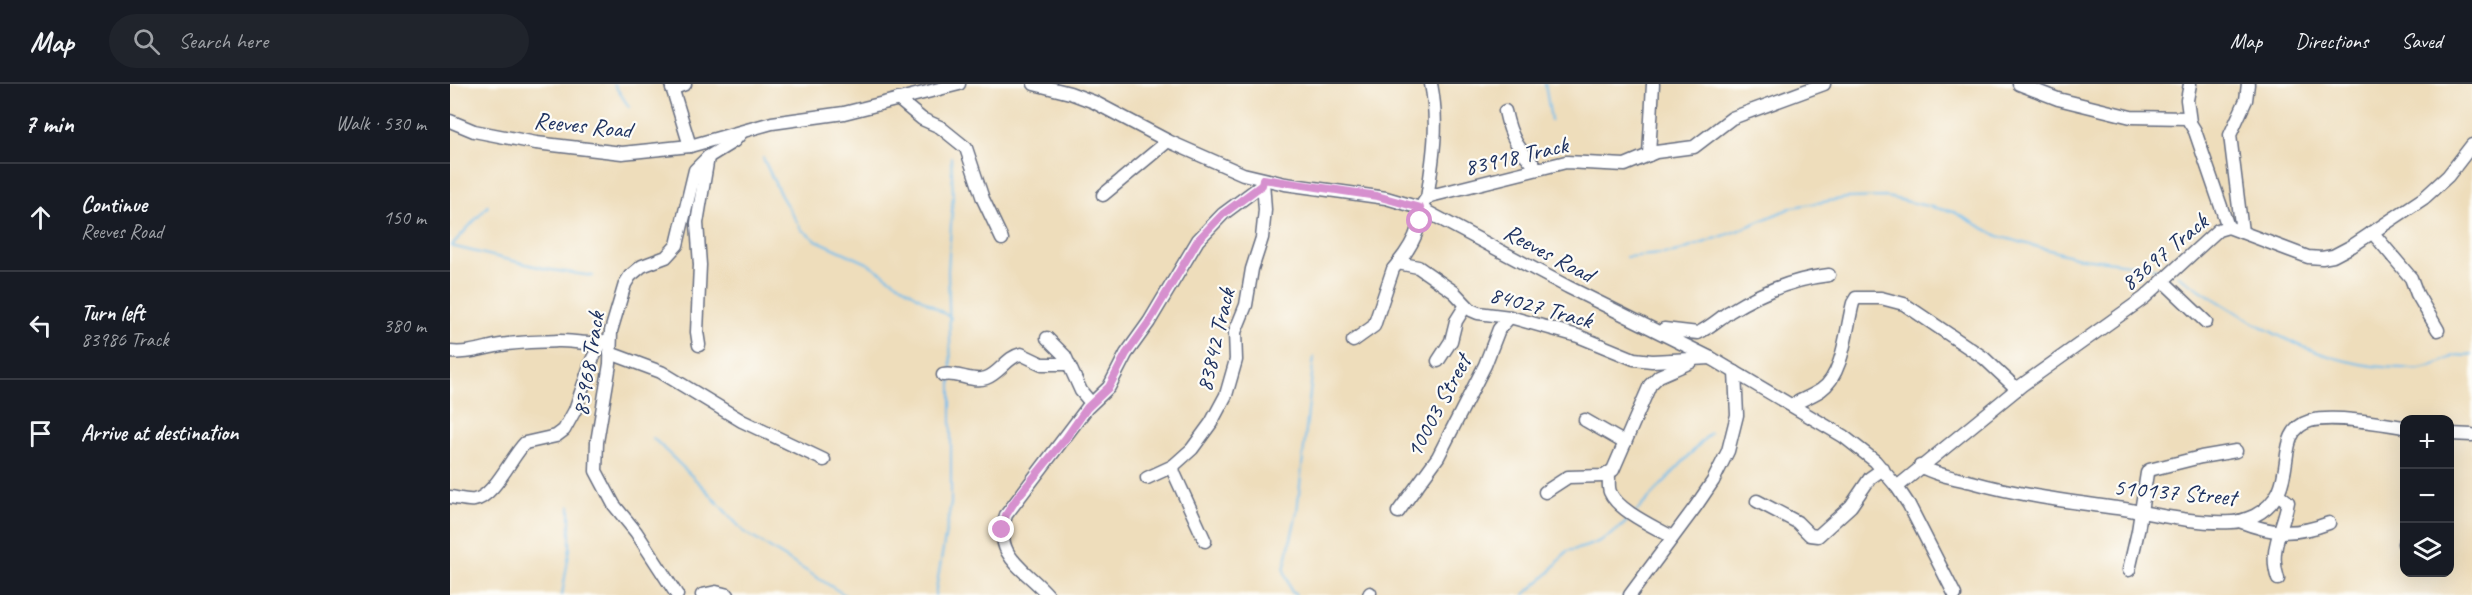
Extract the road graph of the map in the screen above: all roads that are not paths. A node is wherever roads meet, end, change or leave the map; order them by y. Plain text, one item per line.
1 (685, 84) edge
2 (953, 84) edge
3 (1034, 84) edge
4 (1431, 84) edge
5 (1653, 84) edge
6 (1824, 84) edge
7 (2020, 84) edge
8 (2190, 84) edge
9 (2248, 84) edge
10 (671, 86) edge
11 (898, 99) junction
12 (1505, 111) dead end
13 (2190, 122) junction
14 (453, 125) edge
15 (741, 133) junction
16 (1168, 141) junction
17 (2472, 144) edge
18 (690, 146) junction
19 (1649, 155) junction
20 (708, 157) junction
21 (1538, 168) junction
22 (1263, 182) junction
23 (1103, 195) dead end
24 (1424, 203) junction
25 (2228, 227) junction
26 (2242, 232) junction
27 (2372, 232) junction
28 (1415, 235) junction
29 (1002, 239) dead end
30 (1398, 262) junction
31 (1418, 267) junction
32 (1829, 275) dead end
33 (2163, 281) junction
34 (1466, 305) junction
35 (1510, 317) junction
36 (2206, 322) dead end
37 (1651, 327) junction
38 (2438, 330) dead end
39 (1047, 338) dead end
40 (606, 340) junction
41 (1353, 341) dead end
42 (699, 345) dead end
43 (450, 352) edge
44 (610, 353) junction
45 (1711, 358) junction
46 (1696, 360) junction
47 (1438, 361) dead end
48 (1068, 364) junction
49 (1735, 372) junction
50 (943, 375) dead end
51 (2017, 389) junction
52 (1092, 404) junction
53 (1792, 405) junction
54 (1585, 420) dead end
55 (2400, 427) edge
56 (2454, 434) edge
57 (2472, 435) edge
58 (1625, 443) junction
59 (2236, 451) dead end
60 (824, 460) dead end
61 (1173, 466) junction
62 (1920, 466) junction
63 (1883, 469) junction
64 (1609, 473) junction
65 (1147, 478) dead end
66 (1897, 487) junction
67 (1545, 492) dead end
68 (2278, 494) junction
69 (450, 497) edge
70 (1757, 501) dead end
71 (1398, 512) dead end
72 (2141, 512) junction
73 (2239, 521) junction
74 (2329, 523) dead end
75 (2278, 531) junction
76 (1672, 537) junction
77 (1205, 541) dead end
78 (2129, 570) dead end
79 (2278, 579) dead end
80 (677, 595) edge
81 (702, 595) edge
82 (728, 595) edge
83 (1048, 595) edge
84 (1630, 595) edge
85 (1955, 595) edge

1 - 10 street
2 - 11 street, Reeves Road
3 - 16 street, Reeves Road
4 - 24 street
5 - 19 street
6 - 19 street, 83918 Track
7 - 13 street
8 - 13 street
9 - 26 street
10 - 18 street
11 - 15 street, Reeves Road
11 - 29 street
12 - 21 street
13 - 25 street
14 - 18 street, Reeves Road
15 - 18 street, Reeves Road
15 - 20 street, 83968 Track
16 - 22 street, Reeves Road
16 - 23 street
17 - 27 street, 83697 Track
19 - 21 street, 83918 Track
20 - 40 street, 83968 Track
20 - 42 street
21 - 24 street, 83918 Track
22 - 24 street, Reeves Road
22 - 52 street
22 - 61 street, 83842 Track
24 - 28 street
24 - 37 street, Reeves Road
25 - 26 street, 83697 Track
25 - 33 street, 83697 Track
26 - 27 street, 83697 Track
27 - 38 street
28 - 30 street
28 - 31 street
30 - 31 street, 84027 Track
30 - 41 street
31 - 34 street, 84027 Track
32 - 37 street
33 - 36 street
33 - 51 street, 83697 Track
34 - 35 street, 84027 Track
34 - 47 street
35 - 46 street, 84027 Track
35 - 71 street, 10003 Street
37 - 45 street, Reeves Road
39 - 48 street
40 - 43 street
40 - 44 street, 83968 Track
40 - 69 street
44 - 60 street
44 - 80 street, 83968 Track
45 - 46 street, 84027 Track
45 - 49 street, Reeves Road
46 - 58 street
48 - 50 street
48 - 52 street
49 - 53 street, Reeves Road
49 - 76 street
51 - 53 street
51 - 62 street, 83697 Track
52 - 83 street
53 - 63 street, Reeves Road
54 - 58 street
55 - 68 street
56 - 57 street
58 - 64 street
59 - 72 street
61 - 65 street, 83842 Track
61 - 77 street
62 - 66 street, 83697 Track
62 - 72 street, 510137 Street
63 - 66 street, Reeves Road
63 - 70 street
64 - 67 street
64 - 76 street
66 - 85 street, Reeves Road
68 - 73 street, 510137 Street
68 - 75 street
72 - 73 street, 510137 Street
72 - 78 street
73 - 75 street
74 - 75 street
75 - 79 street
76 - 84 street
81 - 82 street

